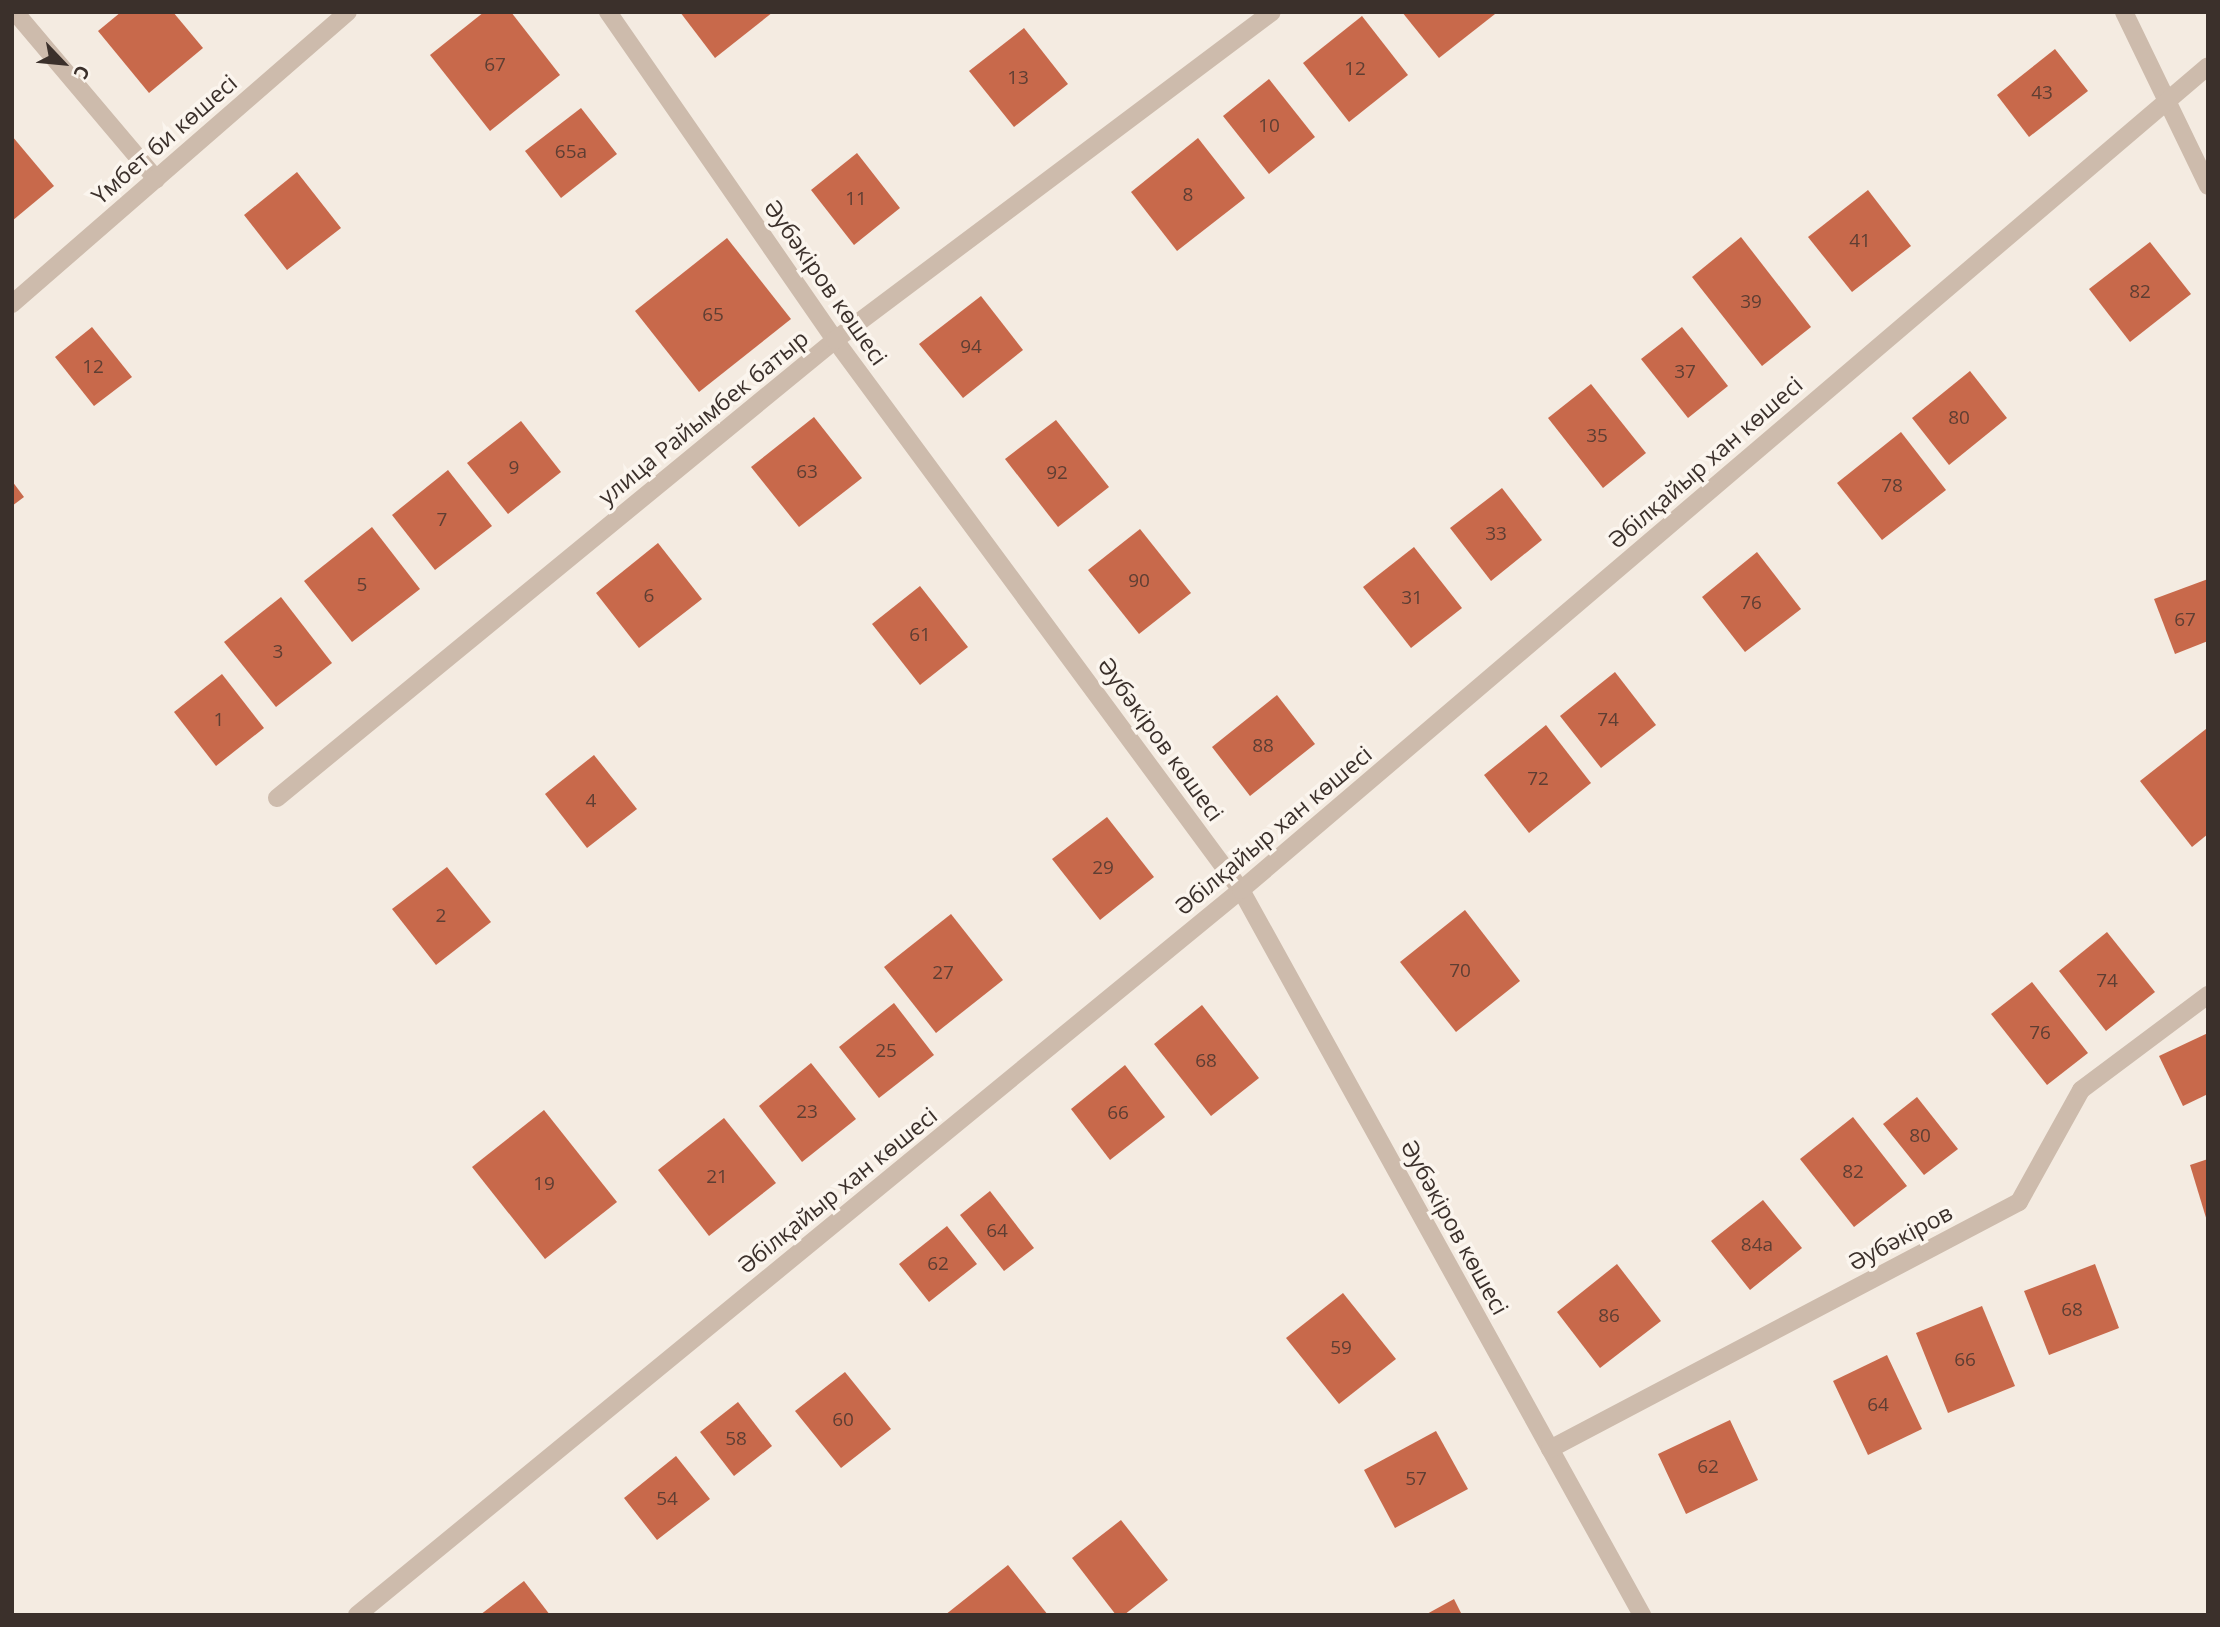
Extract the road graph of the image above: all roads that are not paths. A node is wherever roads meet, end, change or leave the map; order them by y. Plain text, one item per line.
1 (15, 12) edge
2 (348, 12) edge
3 (608, 12) edge
4 (1272, 12) edge
5 (2124, 12) edge
6 (2208, 66) edge
7 (2166, 100) junction
8 (156, 179) junction
9 (2208, 186) edge
10 (12, 304) edge
11 (835, 340) junction
12 (277, 798) dead end
13 (1241, 890) junction
14 (2208, 995) edge
15 (1550, 1449) junction
16 (357, 1615) edge
17 (1642, 1615) edge

1 - 8 street
2 - 8 street, Үмбет би көшесі
3 - 11 street, Әубәкіров көшесі
4 - 11 street, улица Райымбек батыр
5 - 7 street
6 - 7 street, Әбілқайыр хан көшесі
7 - 9 street
7 - 13 street, Әбілқайыр хан көшесі
8 - 10 street, Үмбет би көшесі
11 - 12 street, улица Райымбек батыр
11 - 13 street, Әубәкіров көшесі
13 - 15 street, Әубәкіров көшесі
13 - 16 street, Әбілқайыр хан көшесі
14 - 15 street, Әубәкіров
15 - 17 street, Әубәкіров көшесі

